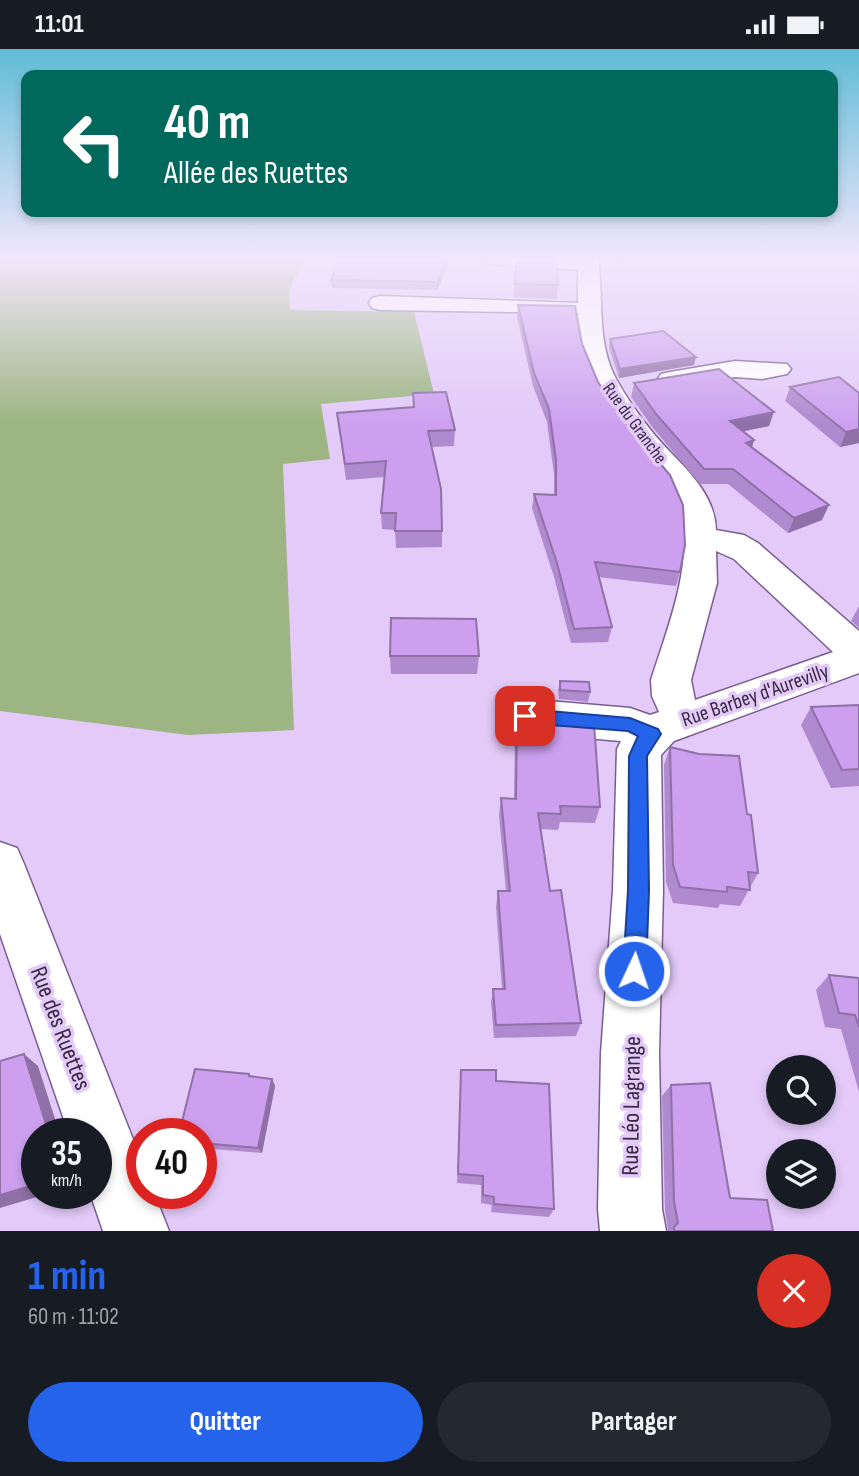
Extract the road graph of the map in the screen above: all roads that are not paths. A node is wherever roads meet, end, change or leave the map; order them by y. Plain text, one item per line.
1 (589, 313) edge
2 (778, 369) dead end
3 (628, 387) junction
4 (701, 538) junction
5 (859, 656) edge
6 (525, 716) edge
7 (668, 726) junction
8 (0, 864) edge
9 (136, 1231) edge
10 (633, 1231) edge

1 - 3 street, Rue du Granche
2 - 3 street
3 - 4 street, Rue du Granche
4 - 5 street
4 - 7 street, Rue du Granche
5 - 7 street, Rue Barbey d'Aurevilly
6 - 7 street
7 - 10 street, Rue Léo Lagrange
8 - 9 street, Rue des Ruettes

